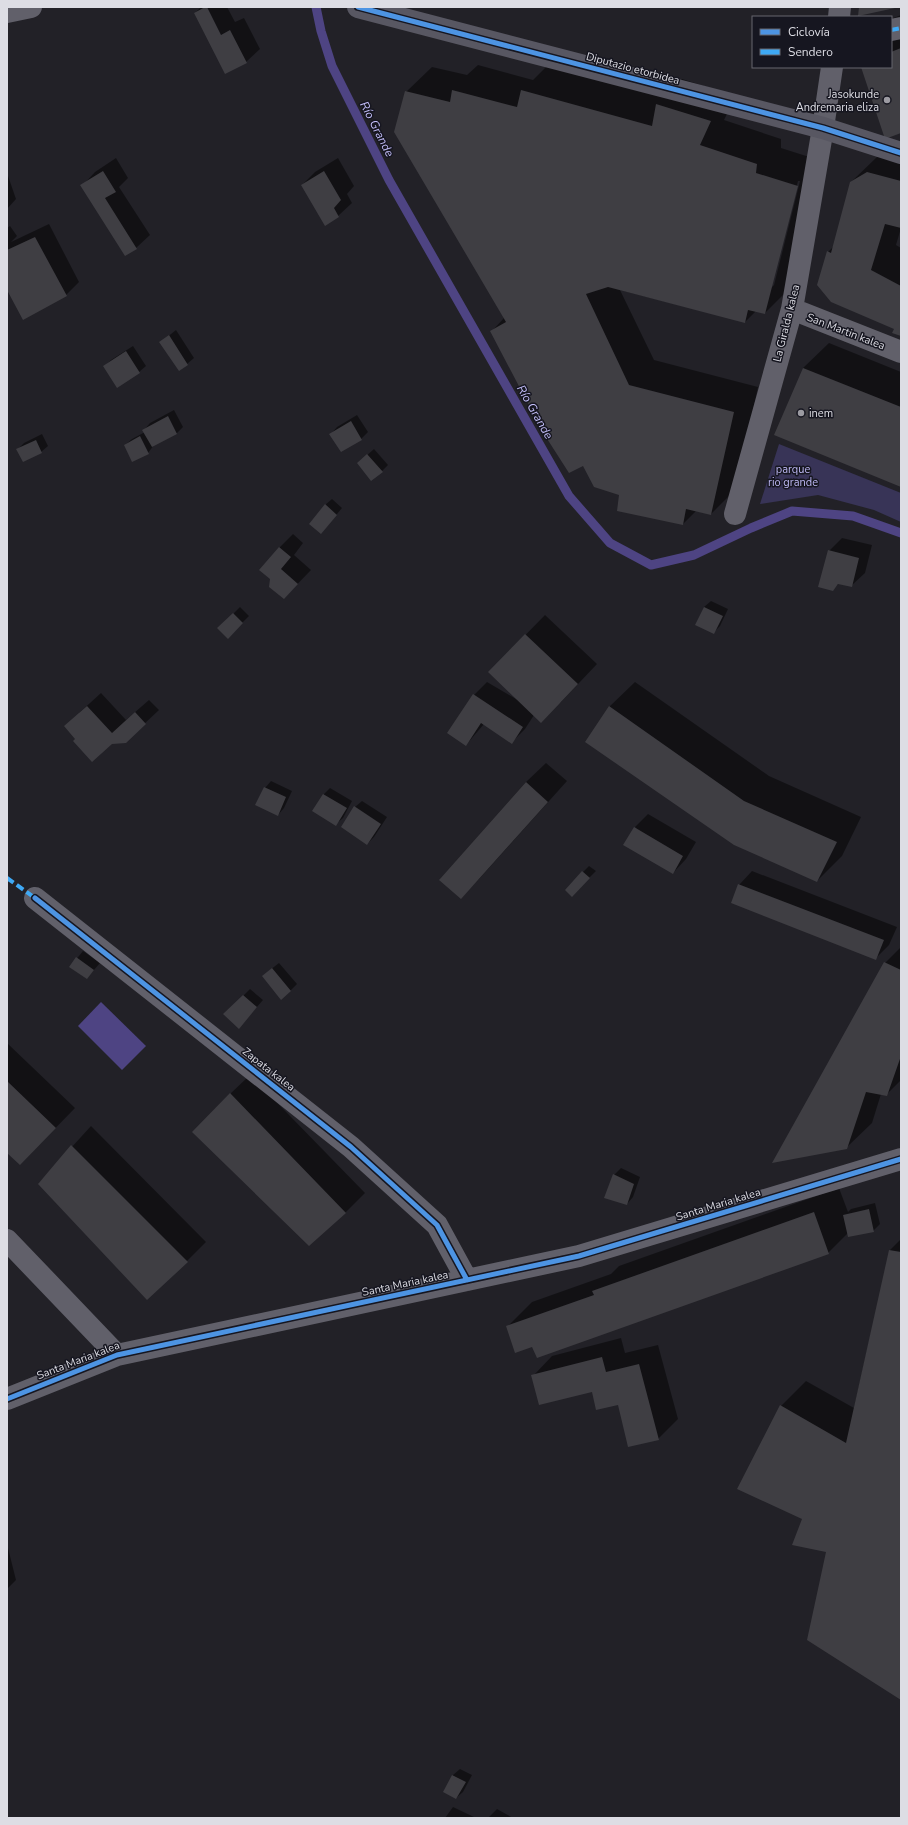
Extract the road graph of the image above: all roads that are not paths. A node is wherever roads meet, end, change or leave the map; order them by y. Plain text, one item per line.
1 (31, 7) edge
2 (358, 7) edge
3 (7, 12) edge
4 (832, 68) edge
5 (823, 128) junction
6 (901, 153) edge
7 (792, 309) junction
8 (901, 352) edge
9 (735, 514) dead end
10 (35, 898) dead end
11 (901, 1159) edge
12 (7, 1240) edge
13 (468, 1280) junction
14 (116, 1355) junction
15 (7, 1399) edge

1 - 3 street
2 - 5 main road, Diputazio etorbidea
4 - 5 street, La Giralda kalea
5 - 6 main road, Diputazio etorbidea
5 - 7 street, La Giralda kalea
7 - 8 street, San Martin kalea
7 - 9 street, La Giralda kalea
10 - 13 street, Zapata kalea
11 - 13 street, Santa Maria kalea
12 - 14 street
13 - 14 street, Santa Maria kalea
14 - 15 street, Santa Maria kalea

